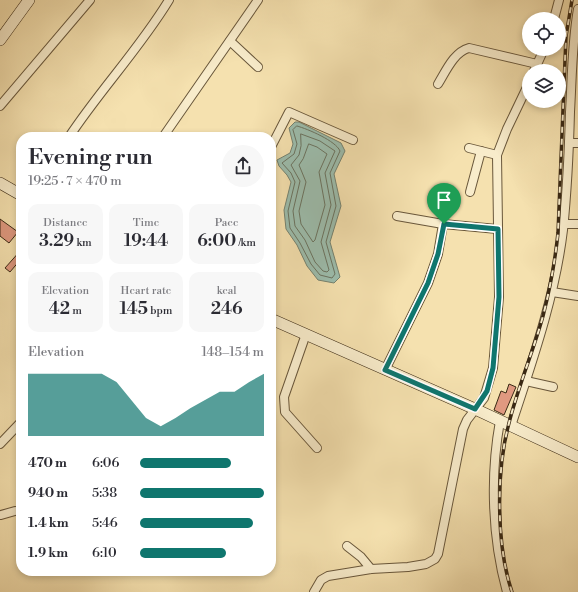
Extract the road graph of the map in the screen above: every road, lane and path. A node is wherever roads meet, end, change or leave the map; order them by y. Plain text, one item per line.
1 (29, 0) edge
2 (90, 0) edge
3 (169, 0) edge
4 (258, 0) edge
5 (559, 0) edge
6 (578, 9) edge
7 (556, 12) edge
8 (0, 40) edge
9 (230, 41) junction
10 (575, 50) edge
11 (523, 64) edge
12 (258, 67) dead end
13 (438, 84) dead end
14 (522, 98) edge
15 (0, 106) edge
16 (72, 132) edge
17 (166, 132) edge
18 (276, 137) edge
19 (353, 140) dead end
20 (569, 143) junction
21 (578, 143) edge
22 (469, 148) dead end
23 (481, 151) junction
24 (497, 155) junction
25 (0, 183) edge
26 (16, 192) edge
27 (470, 192) dead end
28 (397, 216) dead end
29 (444, 224) junction
30 (563, 224) junction
31 (578, 224) edge
32 (498, 229) junction
33 (552, 292) junction
34 (578, 296) edge
35 (276, 321) edge
36 (306, 334) junction
37 (385, 370) junction
38 (526, 381) junction
39 (553, 387) dead end
40 (475, 409) junction
41 (500, 421) junction
42 (511, 426) junction
43 (16, 429) edge
44 (0, 444) edge
45 (317, 448) dead end
46 (578, 457) edge
47 (15, 511) dead end
48 (0, 514) edge
49 (348, 546) dead end
50 (371, 569) junction
51 (314, 592) edge
52 (507, 592) edge

1 - 8 street
2 - 15 street
3 - 16 street
4 - 9 street
5 - 7 street
6 - 10 street
9 - 12 street
9 - 17 street
10 - 20 street
11 - 13 street
14 - 24 street
18 - 19 street
20 - 21 street
20 - 30 street
22 - 23 street
23 - 24 street
23 - 27 street
24 - 32 street
25 - 26 street
28 - 29 street
29 - 32 street
29 - 37 street
30 - 31 street
30 - 33 street
32 - 40 street
33 - 34 street
33 - 38 street
35 - 36 street
36 - 37 street
36 - 45 street
37 - 40 street
38 - 39 street
38 - 42 street
40 - 41 street
40 - 50 street
41 - 42 street
41 - 52 street
42 - 46 street
43 - 44 street
47 - 48 street
49 - 50 street
50 - 51 street

